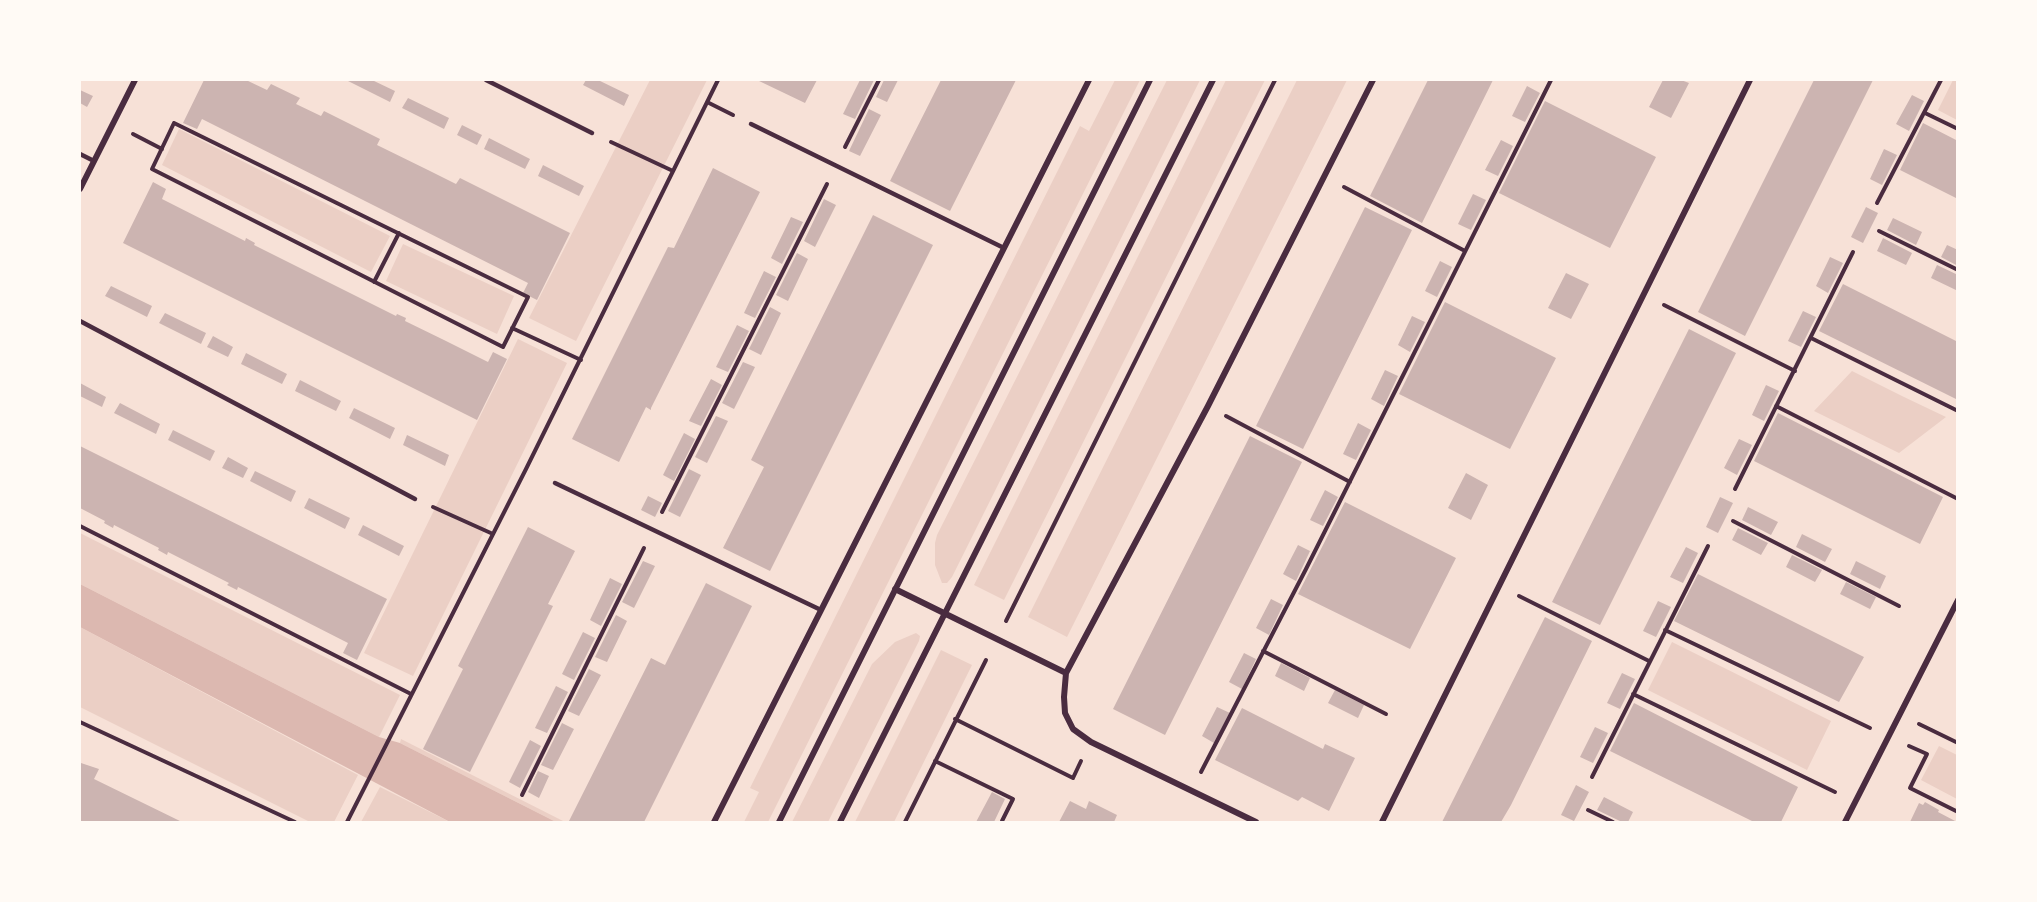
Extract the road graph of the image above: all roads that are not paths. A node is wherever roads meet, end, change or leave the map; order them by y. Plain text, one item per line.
1 (135, 80) edge
2 (486, 80) edge
3 (1089, 80) edge
4 (1150, 80) edge
5 (1213, 80) edge
6 (1373, 80) edge
7 (1750, 80) edge
8 (751, 124) road end
9 (592, 133) road end
10 (80, 154) edge
11 (94, 161) junction
12 (80, 189) edge
13 (1004, 248) junction
14 (80, 321) edge
15 (555, 483) dead end
16 (416, 499) road end
17 (895, 589) junction
18 (1958, 600) edge
19 (821, 610) junction
20 (945, 614) junction
21 (1066, 673) junction
22 (714, 822) edge
23 (779, 822) edge
24 (840, 822) edge
25 (1256, 822) edge
26 (1382, 822) edge
27 (1845, 822) edge

1 - 11 street
2 - 9 lane
3 - 13 street
4 - 17 street
5 - 20 street
6 - 21 street
7 - 26 street
8 - 13 lane
10 - 11 lane
11 - 12 street
13 - 19 street
14 - 16 lane
15 - 19 lane
17 - 20 street
17 - 23 street
18 - 27 street
19 - 22 street
20 - 21 street
20 - 24 street
21 - 25 street

